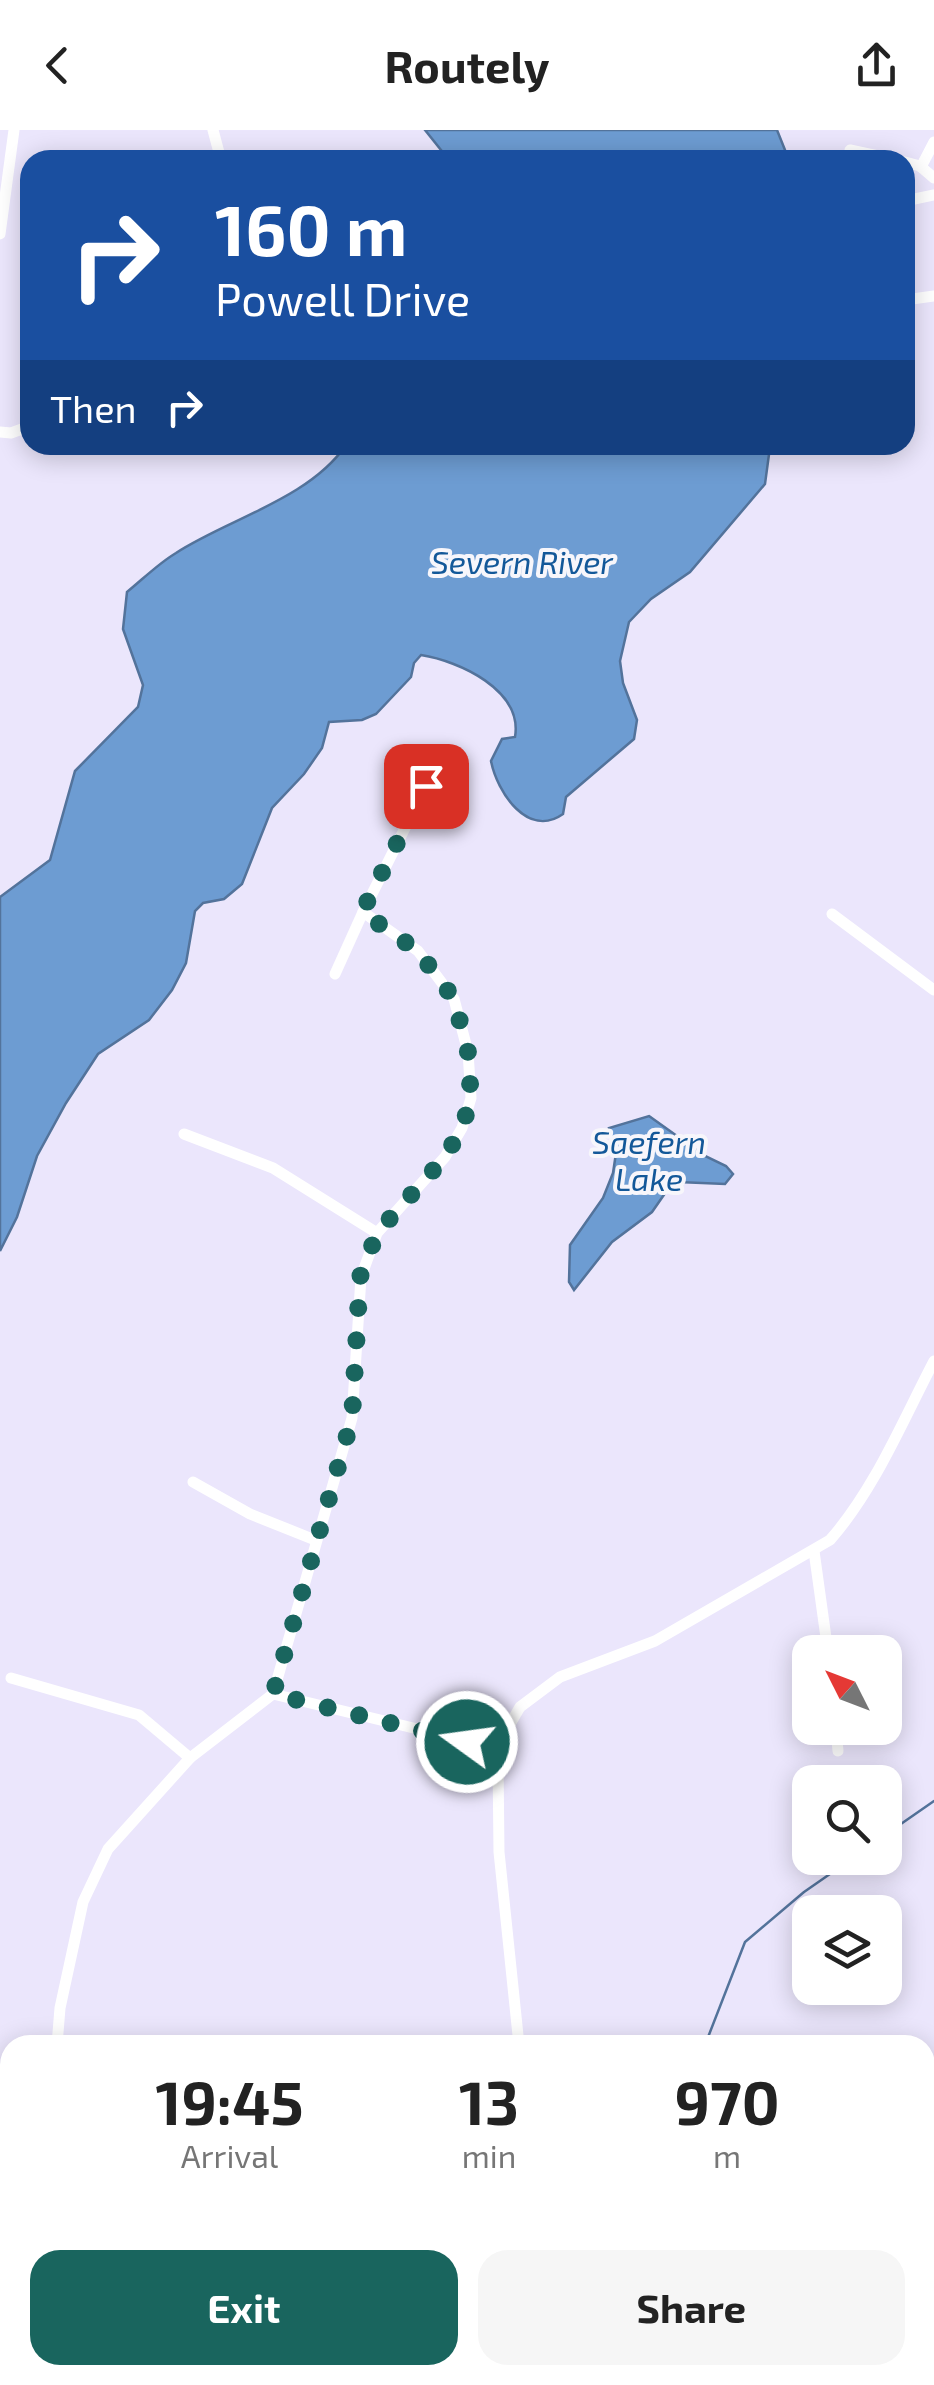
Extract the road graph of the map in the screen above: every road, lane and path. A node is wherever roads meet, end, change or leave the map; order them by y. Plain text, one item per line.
1 (14, 130) edge
2 (934, 142) edge
3 (915, 165) edge
4 (922, 167) junction
5 (934, 178) edge
6 (0, 234) edge
7 (426, 786) dead end
8 (362, 912) junction
9 (832, 914) dead end
10 (336, 974) dead end
11 (934, 990) edge
12 (184, 1134) dead end
13 (377, 1233) junction
14 (933, 1364) edge
15 (193, 1482) dead end
16 (316, 1540) junction
17 (814, 1551) junction
18 (826, 1635) edge
19 (10, 1678) dead end
20 (273, 1694) junction
21 (837, 1745) edge
22 (500, 1750) junction
23 (838, 1751) dead end
24 (190, 1758) junction
25 (59, 2035) edge
26 (518, 2035) edge

1 - 6 street
2 - 4 street
3 - 4 street
4 - 5 street
7 - 8 street
8 - 10 street
8 - 13 street
9 - 11 street
12 - 13 street
13 - 16 street
14 - 17 street
15 - 16 street
16 - 20 street
17 - 18 street
17 - 22 street
19 - 24 street
20 - 22 street
20 - 24 street
21 - 23 street
22 - 26 street
24 - 25 street

